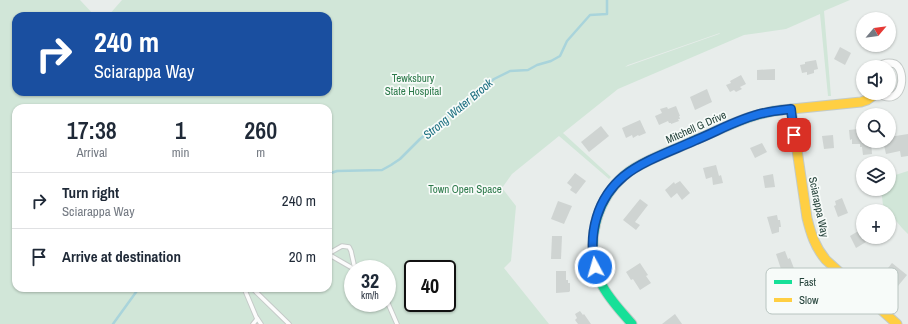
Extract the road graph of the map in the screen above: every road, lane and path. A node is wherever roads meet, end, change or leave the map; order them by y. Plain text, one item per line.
1 (896, 65) edge
2 (896, 96) edge
3 (867, 100) edge
4 (791, 109) junction
5 (332, 252) edge
6 (332, 256) edge
7 (352, 260) edge
8 (344, 263) edge
9 (835, 268) edge
10 (246, 292) edge
11 (256, 292) edge
12 (391, 312) edge
13 (886, 314) edge
14 (256, 317) junction
15 (253, 324) edge
16 (262, 324) edge
17 (289, 324) edge
18 (396, 324) edge
19 (632, 324) edge
20 (897, 324) edge

1 - 2 street, Mitchell G Drive
3 - 4 street, Mitchell G Drive
4 - 9 street, Sciarappa Way
4 - 19 street, Mitchell G Drive
5 - 7 lane
6 - 8 lane
10 - 14 lane
11 - 17 lane
12 - 18 lane
13 - 20 street, Sciarappa Way
14 - 15 lane
14 - 16 lane

